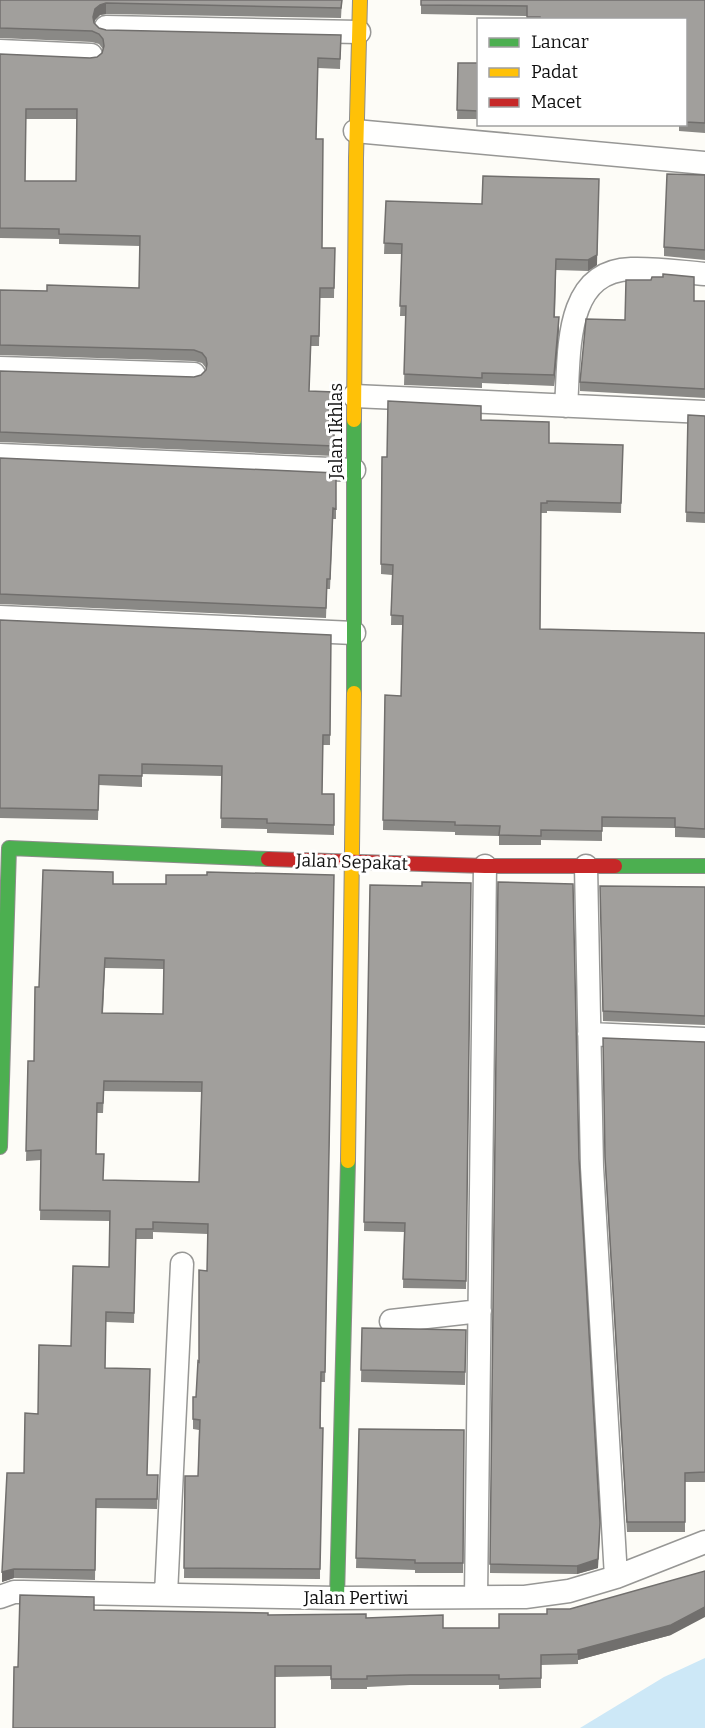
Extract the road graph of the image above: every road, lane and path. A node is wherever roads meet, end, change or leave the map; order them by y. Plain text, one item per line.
1 (360, 0) edge
2 (106, 27) edge
3 (359, 32) junction
4 (0, 51) edge
5 (91, 56) edge
6 (355, 131) junction
7 (705, 163) edge
8 (705, 273) edge
9 (0, 368) edge
10 (194, 374) edge
11 (354, 396) junction
12 (566, 406) junction
13 (705, 412) edge
14 (0, 455) edge
15 (354, 470) junction
16 (0, 617) edge
17 (354, 633) junction
18 (5, 848) edge
19 (352, 863) junction
20 (485, 866) junction
21 (586, 866) junction
22 (705, 866) edge
23 (4, 947) edge
24 (590, 1034) junction
25 (705, 1039) edge
26 (0, 1147) edge
27 (182, 1264) dead end
28 (480, 1311) junction
29 (391, 1321) dead end
30 (705, 1542) edge
31 (615, 1576) junction
32 (166, 1594) junction
33 (0, 1597) edge
34 (476, 1597) junction
35 (337, 1598) junction

1 - 3 street, Jalan Ikhlas
2 - 3 street
3 - 6 street, Jalan Ikhlas
4 - 5 street
6 - 7 street
6 - 11 street, Jalan Ikhlas
8 - 12 street
9 - 10 street
11 - 12 street
11 - 15 street, Jalan Ikhlas
12 - 13 street
14 - 15 street
15 - 17 street, Jalan Ikhlas
16 - 17 street
17 - 19 street, Jalan Ikhlas
18 - 19 street, Jalan Sepakat
18 - 23 street
19 - 20 street, Jalan Sepakat
19 - 35 street, Jalan Ikhlas
20 - 21 street, Jalan Sepakat
20 - 28 street
21 - 22 street, Jalan Sepakat
21 - 24 street
23 - 26 street
24 - 25 street
24 - 31 street
27 - 32 street
28 - 29 street
28 - 34 street
30 - 31 street, Jalan Pertiwi
31 - 34 street, Jalan Pertiwi
32 - 33 street, Jalan Pertiwi
32 - 35 street, Jalan Pertiwi
34 - 35 street, Jalan Pertiwi

